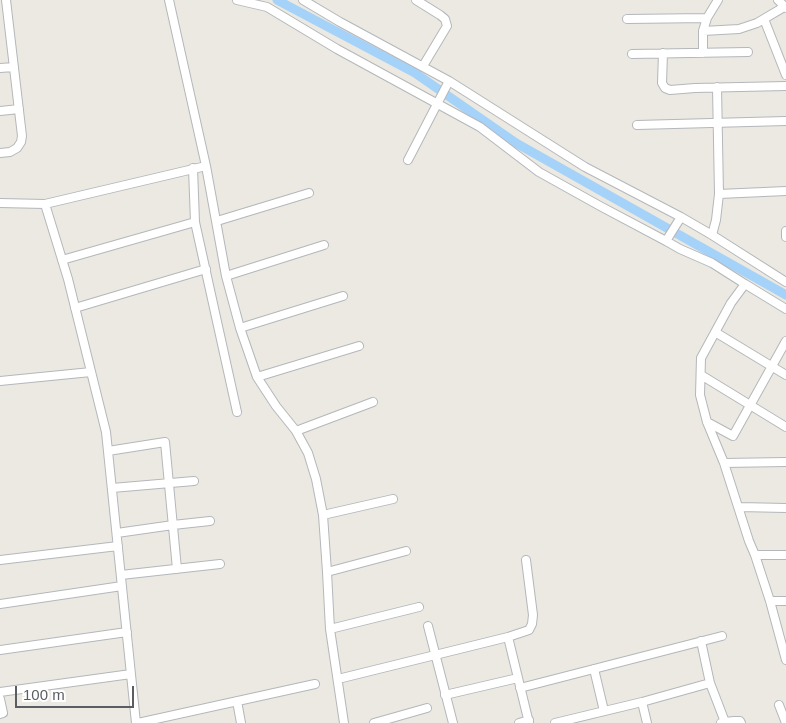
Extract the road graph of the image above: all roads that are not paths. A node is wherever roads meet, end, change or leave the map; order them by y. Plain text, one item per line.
1 (6, 0) edge
2 (169, 0) edge
3 (237, 0) edge
4 (303, 0) edge
5 (416, 0) edge
6 (718, 0) edge
7 (778, 0) edge
8 (785, 7) edge
9 (707, 18) junction
10 (628, 19) dead end
11 (764, 19) junction
12 (0, 22) edge
13 (9, 22) junction
14 (704, 31) junction
15 (748, 52) dead end
16 (703, 53) junction
17 (632, 54) dead end
18 (663, 54) junction
19 (423, 66) junction
20 (14, 67) junction
21 (0, 68) edge
22 (786, 75) edge
23 (448, 83) junction
24 (786, 86) edge
25 (717, 88) junction
26 (437, 103) junction
27 (19, 108) junction
28 (0, 111) edge
29 (786, 121) edge
30 (717, 123) junction
31 (637, 125) dead end
32 (0, 153) edge
33 (408, 160) dead end
34 (200, 167) junction
35 (786, 191) edge
36 (309, 192) dead end
37 (719, 194) junction
38 (0, 203) edge
39 (45, 204) junction
40 (680, 220) junction
41 (217, 221) junction
42 (195, 222) junction
43 (714, 227) junction
44 (786, 231) edge
45 (786, 237) edge
46 (668, 238) junction
47 (324, 245) dead end
48 (62, 260) junction
49 (206, 269) junction
50 (226, 276) junction
51 (786, 282) edge
52 (745, 284) junction
53 (343, 296) dead end
54 (75, 308) junction
55 (786, 309) edge
56 (240, 328) junction
57 (715, 332) junction
58 (786, 341) edge
59 (359, 346) dead end
60 (772, 366) junction
61 (91, 372) junction
62 (701, 375) junction
63 (786, 375) edge
64 (258, 377) junction
65 (0, 381) edge
66 (373, 402) dead end
67 (751, 405) junction
68 (237, 412) dead end
69 (708, 422) junction
70 (786, 427) edge
71 (296, 432) junction
72 (108, 451) junction
73 (786, 462) edge
74 (724, 463) junction
75 (194, 480) dead end
76 (169, 482) junction
77 (112, 488) junction
78 (393, 499) dead end
79 (739, 507) junction
80 (786, 508) edge
81 (323, 515) junction
82 (210, 521) dead end
83 (173, 524) junction
84 (117, 533) junction
85 (118, 546) junction
86 (406, 552) dead end
87 (755, 555) junction
88 (786, 555) edge
89 (0, 560) edge
90 (526, 560) dead end
91 (220, 564) dead end
92 (177, 569) junction
93 (327, 572) junction
94 (121, 575) junction
95 (122, 586) junction
96 (770, 601) junction
97 (786, 601) edge
98 (0, 604) edge
99 (419, 607) dead end
100 (428, 626) dead end
101 (330, 629) junction
102 (127, 632) junction
103 (722, 636) dead end
104 (508, 637) junction
105 (701, 641) junction
106 (0, 650) edge
107 (435, 655) junction
108 (786, 657) edge
109 (594, 669) junction
110 (131, 674) junction
111 (518, 678) junction
112 (338, 679) junction
113 (710, 682) junction
114 (315, 684) dead end
115 (520, 688) junction
116 (0, 692) edge
117 (446, 695) junction
118 (0, 699) edge
119 (236, 701) junction
120 (642, 702) junction
121 (780, 706) dead end
122 (426, 708) dead end
123 (604, 711) junction
124 (0, 714) edge
125 (529, 722) edge
126 (723, 722) edge
127 (137, 723) edge
128 (241, 723) edge
129 (344, 723) edge
130 (374, 723) edge
131 (453, 723) edge
132 (519, 723) edge
133 (554, 723) edge
134 (647, 723) edge
135 (741, 723) edge
136 (786, 723) edge

1 - 13 street
2 - 34 street
3 - 26 street
4 - 19 street
5 - 19 street
6 - 9 street
7 - 8 street
8 - 11 street
9 - 10 street
9 - 14 street
11 - 14 street
11 - 22 street
12 - 13 street
13 - 20 street
14 - 16 street
15 - 16 street
16 - 18 street
17 - 18 street
18 - 25 street
19 - 23 street
20 - 21 street
20 - 27 street
23 - 26 street
23 - 40 street
24 - 25 street
25 - 30 street
26 - 33 street
26 - 46 street
27 - 28 street
27 - 32 street
29 - 30 street
30 - 31 street
30 - 37 street
34 - 39 street
34 - 41 street
34 - 42 street
35 - 37 street
36 - 41 street
37 - 43 street
38 - 39 street
39 - 48 street
40 - 43 street
40 - 46 street
41 - 50 street
42 - 48 street
42 - 49 street
43 - 51 street
44 - 45 street
46 - 52 street
47 - 50 street
48 - 54 street
49 - 54 street
49 - 68 street
50 - 56 street
52 - 55 street
52 - 57 street
53 - 56 street
54 - 61 street
56 - 64 street
57 - 60 street
57 - 62 street
58 - 60 street
59 - 64 street
60 - 63 street
60 - 67 street
61 - 65 street
61 - 72 street
62 - 67 street
62 - 69 street
64 - 71 street
66 - 71 street
67 - 69 street
67 - 70 street
69 - 74 street
71 - 81 street
72 - 76 street
72 - 77 street
73 - 74 street
74 - 79 street
75 - 76 street
76 - 77 street
76 - 83 street
77 - 84 street
78 - 81 street
79 - 80 street
79 - 87 street
81 - 93 street
82 - 83 street
83 - 84 street
83 - 92 street
84 - 85 street
85 - 89 street
85 - 94 street
86 - 93 street
87 - 88 street
87 - 96 street
90 - 104 street
91 - 92 street
92 - 94 street
93 - 101 street
94 - 95 street
95 - 98 street
95 - 102 street
96 - 97 street
96 - 108 street
99 - 101 street
100 - 107 street
101 - 112 street
102 - 106 street
102 - 110 street
103 - 105 street
104 - 107 street
104 - 111 street
105 - 109 street
105 - 113 street
107 - 112 street
107 - 117 street
109 - 115 street
109 - 123 street
110 - 116 street
110 - 127 street
111 - 115 street
111 - 117 street
112 - 129 street
113 - 120 street
113 - 126 street
114 - 119 street
115 - 125 street
117 - 131 street
118 - 124 street
119 - 127 street
119 - 128 street
120 - 123 street
120 - 134 street
121 - 136 street
122 - 130 street
123 - 133 street
125 - 132 street
126 - 135 street

